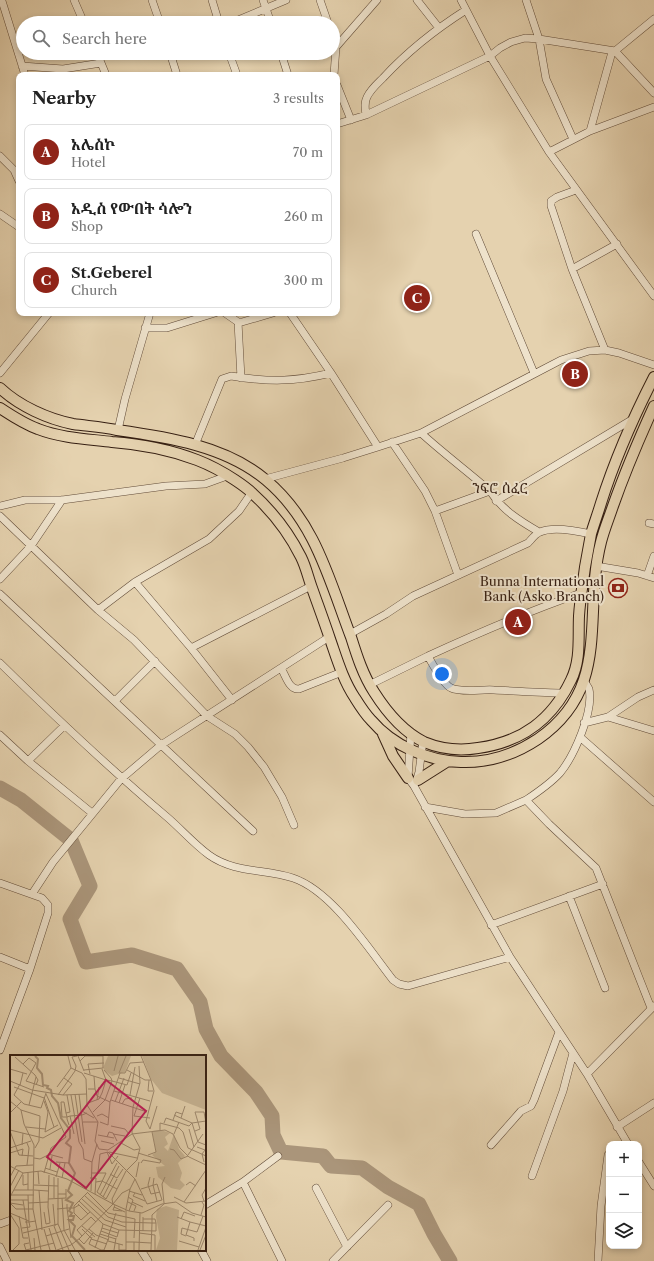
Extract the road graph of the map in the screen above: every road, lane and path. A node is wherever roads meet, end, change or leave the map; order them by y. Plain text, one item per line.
1 (74, 0) edge
2 (152, 0) edge
3 (212, 0) edge
4 (263, 0) edge
5 (286, 0) edge
6 (320, 0) edge
7 (377, 0) edge
8 (417, 0) edge
9 (526, 0) edge
10 (2, 1) edge
11 (464, 1) edge
12 (266, 9) junction
13 (466, 10) junction
14 (81, 16) edge
15 (158, 16) edge
16 (217, 16) edge
17 (248, 16) edge
18 (268, 16) edge
19 (326, 16) edge
20 (654, 19) edge
21 (439, 28) junction
22 (539, 39) junction
23 (340, 42) edge
24 (16, 46) edge
25 (614, 52) junction
26 (490, 56) junction
27 (20, 60) edge
28 (100, 60) edge
29 (172, 60) edge
30 (231, 60) edge
31 (283, 60) edge
32 (335, 60) edge
33 (101, 64) junction
34 (22, 66) junction
35 (24, 72) edge
36 (105, 72) edge
37 (176, 72) edge
38 (235, 72) edge
39 (287, 72) edge
40 (334, 72) edge
41 (340, 92) edge
42 (654, 93) edge
43 (654, 107) edge
44 (366, 115) junction
45 (351, 120) junction
46 (340, 123) edge
47 (590, 131) junction
48 (573, 139) junction
49 (549, 152) junction
50 (0, 156) edge
51 (16, 174) edge
52 (576, 190) junction
53 (0, 214) edge
54 (16, 225) edge
55 (476, 234) dead end
56 (617, 244) junction
57 (572, 268) junction
58 (654, 296) edge
59 (47, 316) edge
60 (149, 316) edge
61 (205, 316) edge
62 (229, 316) edge
63 (263, 316) edge
64 (292, 316) edge
65 (238, 322) junction
66 (145, 328) junction
67 (605, 350) junction
68 (654, 365) edge
69 (0, 373) edge
70 (331, 373) junction
71 (534, 373) junction
72 (654, 377) edge
73 (241, 378) junction
74 (0, 388) edge
75 (654, 406) edge
76 (0, 408) edge
77 (633, 419) junction
78 (118, 430) junction
79 (421, 433) junction
80 (392, 442) junction
81 (195, 445) junction
82 (378, 446) junction
83 (228, 476) junction
84 (265, 479) junction
85 (490, 491) junction
86 (252, 492) junction
87 (62, 500) junction
88 (496, 501) junction
89 (0, 506) edge
90 (435, 511) junction
91 (0, 516) edge
92 (539, 532) junction
93 (592, 534) junction
94 (31, 546) junction
95 (654, 556) edge
96 (596, 566) junction
97 (458, 575) junction
98 (650, 577) edge
99 (0, 578) edge
100 (135, 582) junction
101 (311, 586) junction
102 (581, 593) junction
103 (0, 594) edge
104 (98, 610) junction
105 (350, 634) junction
106 (329, 637) junction
107 (191, 648) junction
108 (428, 656) junction
109 (155, 661) junction
110 (0, 664) edge
111 (281, 668) junction
112 (342, 672) junction
113 (584, 682) junction
114 (369, 684) junction
115 (654, 690) edge
116 (564, 693) junction
117 (232, 700) junction
118 (115, 701) junction
119 (207, 716) junction
120 (608, 717) junction
121 (584, 723) junction
122 (64, 726) junction
123 (654, 731) edge
124 (382, 732) junction
125 (411, 733) junction
126 (0, 735) edge
127 (580, 737) junction
128 (423, 741) junction
129 (161, 745) junction
130 (410, 749) junction
131 (421, 754) junction
132 (28, 761) junction
133 (448, 761) junction
134 (121, 779) junction
135 (413, 782) junction
136 (526, 800) junction
137 (654, 802) edge
138 (425, 807) junction
139 (92, 813) junction
140 (294, 825) dead end
141 (253, 831) dead end
142 (0, 884) edge
143 (603, 884) junction
144 (32, 894) junction
145 (569, 896) junction
146 (491, 925) junction
147 (0, 957) edge
148 (510, 957) junction
149 (30, 969) junction
150 (605, 988) dead end
151 (653, 1007) edge
152 (559, 1032) junction
153 (0, 1050) edge
154 (573, 1054) junction
155 (587, 1074) junction
156 (654, 1103) edge
157 (617, 1127) junction
158 (626, 1141) edge
159 (491, 1145) dead end
160 (278, 1156) dead end
161 (642, 1167) edge
162 (606, 1170) edge
163 (532, 1176) dead end
164 (243, 1182) junction
165 (654, 1186) edge
166 (316, 1188) dead end
167 (206, 1204) edge
168 (388, 1205) dead end
169 (10, 1220) edge
170 (0, 1224) edge
171 (0, 1247) edge
172 (347, 1247) junction
173 (73, 1251) edge
174 (142, 1251) edge
175 (202, 1251) edge
176 (7, 1261) edge
177 (79, 1261) edge
178 (148, 1261) edge
179 (207, 1261) edge
180 (282, 1261) edge
181 (333, 1261) edge
182 (598, 1261) edge

1 - 14 street
2 - 15 street
3 - 16 street
4 - 12 street
5 - 12 street
6 - 19 street
7 - 23 street
8 - 21 street
9 - 22 street
10 - 24 street
11 - 13 street
12 - 17 street
12 - 18 street
13 - 21 street
13 - 26 street
20 - 25 street
21 - 44 street
22 - 25 street
22 - 26 street
22 - 48 street
25 - 42 street
25 - 47 street
26 - 44 street
26 - 49 street
27 - 34 street
28 - 33 street
29 - 37 street
30 - 38 street
31 - 39 street
32 - 40 street
33 - 34 street
33 - 36 street
34 - 35 street
41 - 45 street
43 - 47 street
44 - 45 street
45 - 46 street
47 - 48 street
48 - 49 street
49 - 52 street
50 - 51 street
52 - 56 street
52 - 57 street
53 - 54 street
55 - 71 street
56 - 57 street
56 - 58 street
57 - 67 street
59 - 69 street
60 - 66 street
61 - 66 street
62 - 65 street
63 - 65 street
64 - 70 street
65 - 73 street
66 - 78 street
67 - 68 street
67 - 71 street
70 - 73 street
70 - 82 street
71 - 79 street
72 - 77 main road
73 - 81 street
74 - 78 main road
75 - 96 main road
76 - 83 main road
77 - 88 street
77 - 93 main road
78 - 81 main road
79 - 80 street
79 - 85 street
80 - 82 street
80 - 90 street
81 - 84 main road
82 - 84 street
83 - 86 main road
83 - 87 street
84 - 105 main road
85 - 88 street
85 - 90 street
86 - 100 street
86 - 101 main road
87 - 89 street
87 - 94 street
88 - 92 street
90 - 97 street
91 - 94 street
92 - 93 street
92 - 97 street
93 - 102 main road
94 - 99 street
94 - 104 street
95 - 98 street
96 - 98 street
96 - 113 main road
97 - 105 street
100 - 104 street
100 - 107 street
101 - 106 main road
101 - 107 street
102 - 108 street
102 - 116 main road
103 - 118 street
104 - 109 street
105 - 114 main road
106 - 111 street
106 - 112 main road
107 - 117 street
108 - 114 street
108 - 116 street
109 - 118 street
109 - 119 street
110 - 122 street
111 - 112 street
111 - 117 street
112 - 124 main road
113 - 121 street
113 - 133 main road
114 - 125 main road
115 - 120 street
116 - 128 main road
117 - 119 street
118 - 129 street
119 - 129 street
119 - 140 street
120 - 121 street
120 - 123 street
121 - 127 street
122 - 132 street
122 - 134 street
124 - 130 main road
124 - 135 main road
125 - 128 main road
125 - 130 street
126 - 132 street
127 - 136 street
127 - 137 street
128 - 131 street
129 - 134 street
129 - 141 street
130 - 131 main road
130 - 135 street
131 - 133 main road
131 - 135 street
132 - 139 street
133 - 135 main road
134 - 139 street
134 - 148 street
135 - 138 street
136 - 138 street
136 - 143 street
138 - 146 street
139 - 144 street
142 - 144 street
143 - 145 street
143 - 151 street
144 - 149 street
145 - 146 street
145 - 150 street
146 - 148 street
147 - 149 street
148 - 152 street
149 - 153 street
151 - 155 street
152 - 154 street
152 - 159 street
154 - 155 street
154 - 163 street
155 - 157 street
156 - 157 street
157 - 158 street
160 - 164 street
161 - 165 street
162 - 182 street
164 - 167 street
164 - 180 street
166 - 172 street
168 - 172 street
169 - 170 street
171 - 176 street
172 - 181 street
173 - 177 street
174 - 178 street
175 - 179 street

